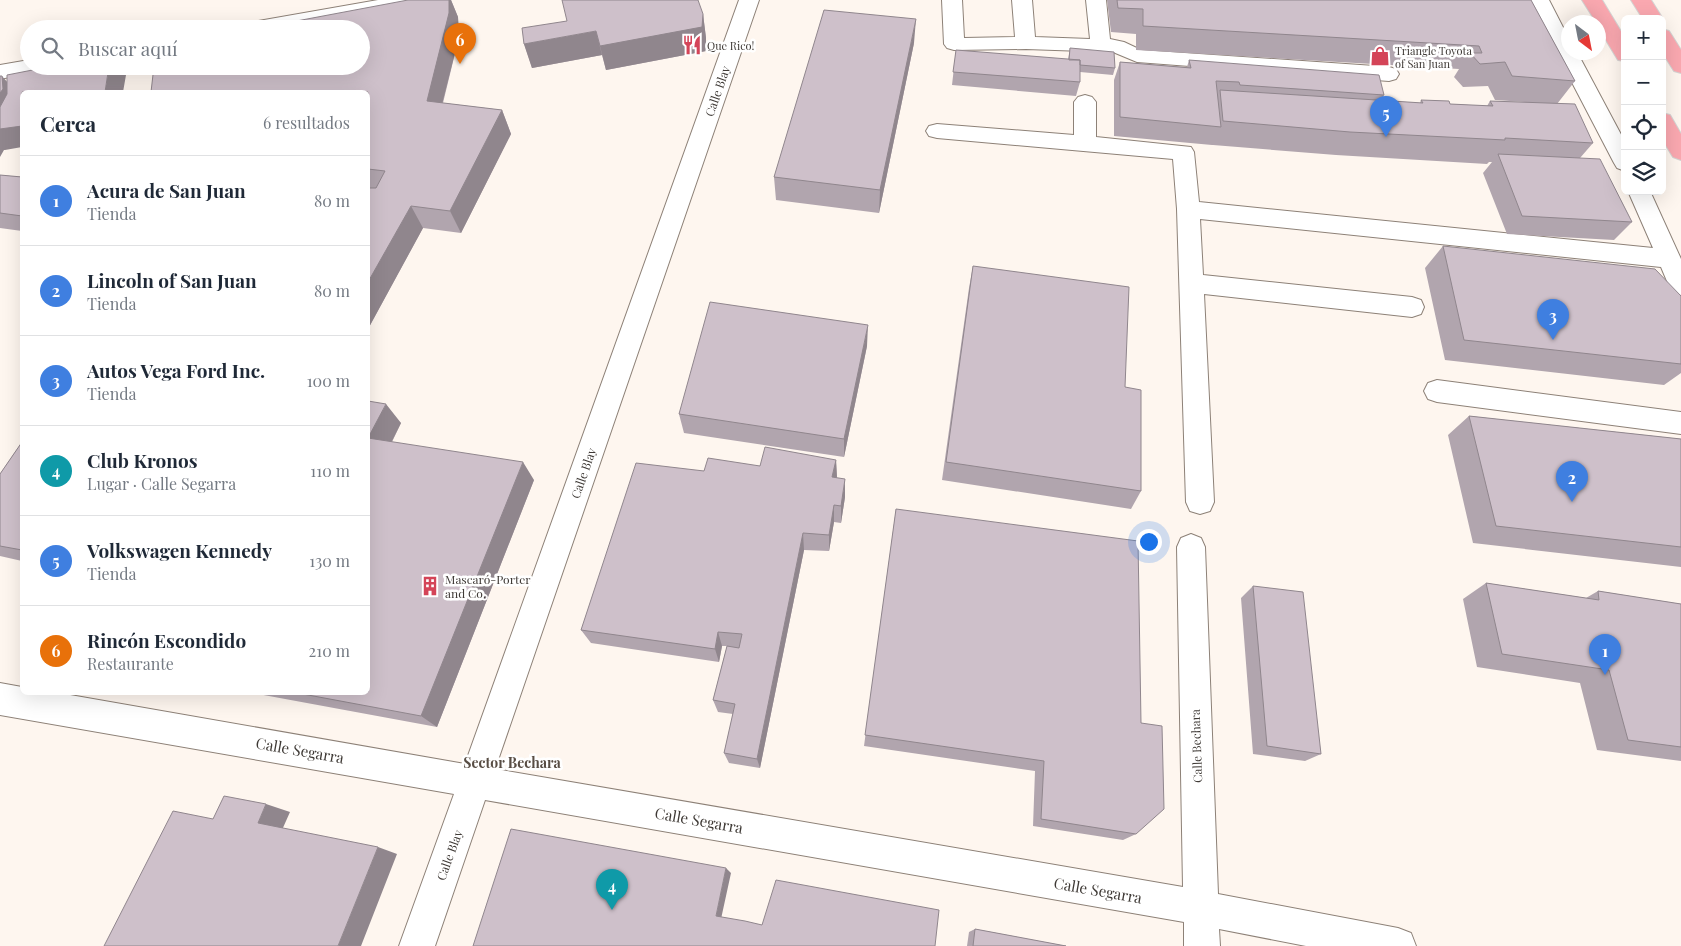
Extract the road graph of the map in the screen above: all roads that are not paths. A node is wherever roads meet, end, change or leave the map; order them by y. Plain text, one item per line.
1 (412, 0) edge
2 (749, 0) edge
3 (952, 0) edge
4 (1022, 0) edge
5 (1096, 0) edge
6 (1539, 0) edge
7 (1592, 0) edge
8 (1641, 0) edge
9 (1650, 15) edge
10 (298, 20) edge
11 (1666, 42) edge
12 (1026, 43) junction
13 (1101, 46) junction
14 (1621, 48) edge
15 (1681, 66) edge
16 (20, 68) edge
17 (0, 72) edge
18 (1389, 74) dead end
19 (1085, 102) dead end
20 (1666, 127) edge
21 (937, 131) dead end
22 (1085, 144) junction
23 (1681, 152) edge
24 (1621, 155) edge
25 (1641, 195) edge
26 (1188, 208) junction
27 (1669, 259) junction
28 (1191, 283) junction
29 (1681, 286) edge
30 (1412, 307) dead end
31 (1437, 391) dead end
32 (1681, 423) edge
33 (1200, 502) dead end
34 (1191, 546) dead end
35 (0, 699) edge
36 (476, 780) junction
37 (1201, 908) junction
38 (417, 946) edge
39 (1202, 946) edge
40 (1398, 946) edge

1 - 10 street
2 - 36 street, Calle Blay
3 - 12 street
4 - 12 street
5 - 13 street
6 - 24 street
7 - 14 highway
8 - 9 highway
11 - 15 highway
12 - 13 street
13 - 18 street
16 - 17 street
19 - 22 street
20 - 23 highway
21 - 22 street
22 - 26 street
25 - 27 street
26 - 27 street
26 - 28 street
27 - 29 street
28 - 30 street
28 - 33 street
31 - 32 street
34 - 37 street, Calle Bechara
35 - 36 street, Calle Segarra
36 - 37 street, Calle Segarra
36 - 38 street, Calle Blay
37 - 39 street, Calle Bechara
37 - 40 street, Calle Segarra

